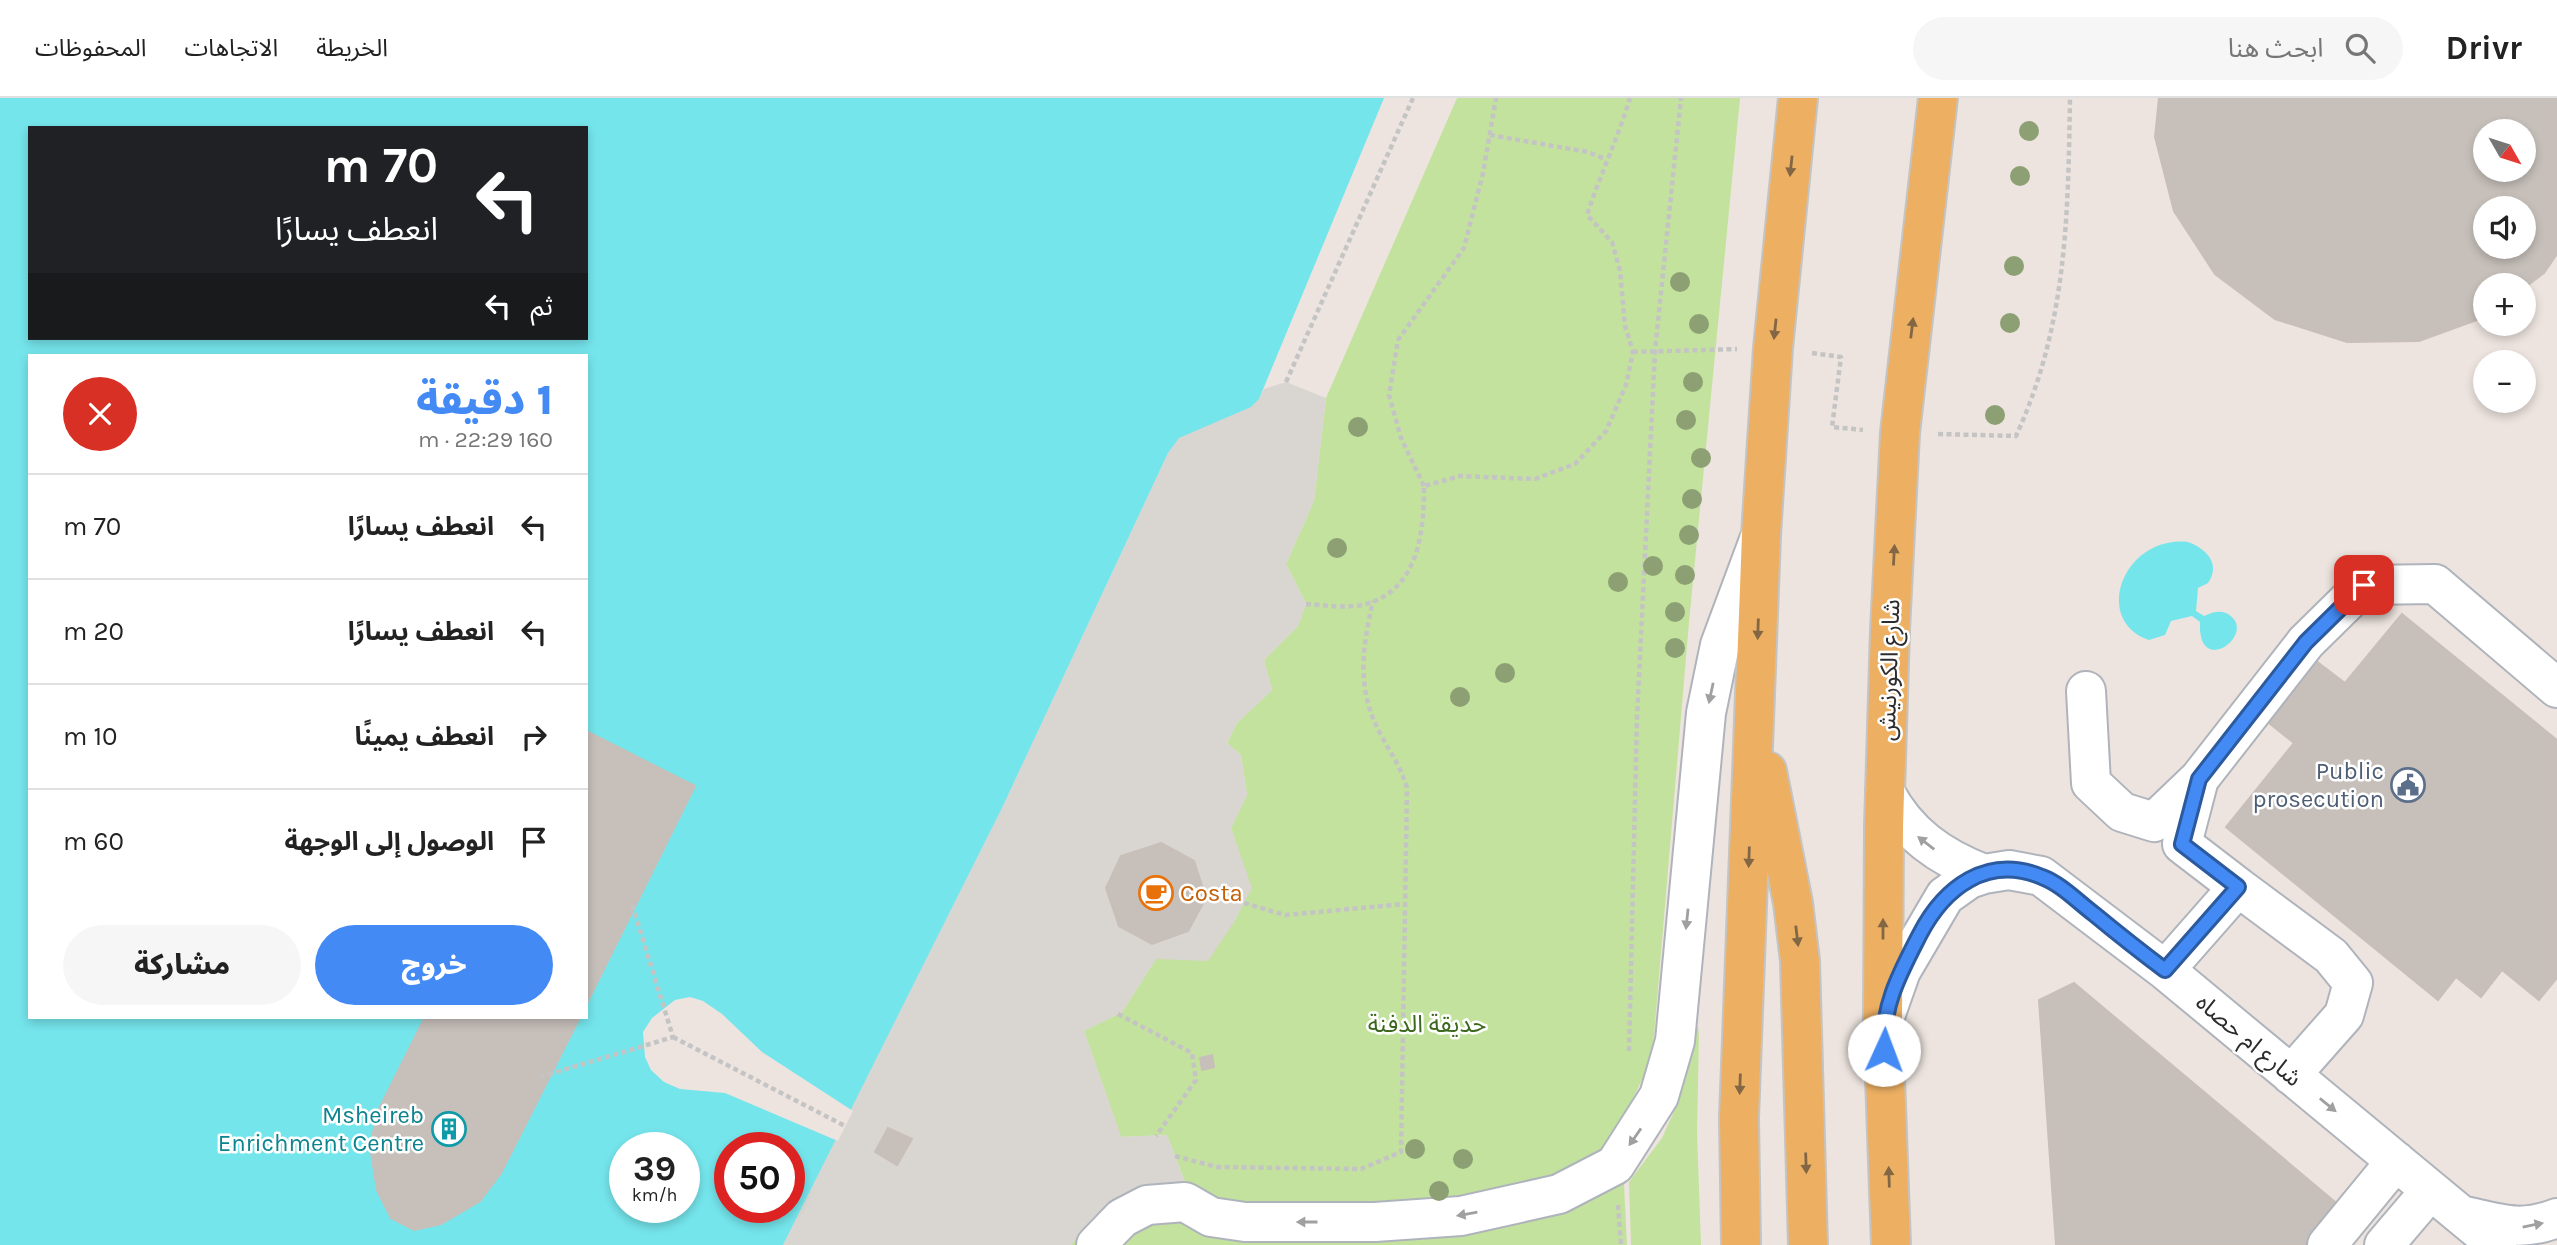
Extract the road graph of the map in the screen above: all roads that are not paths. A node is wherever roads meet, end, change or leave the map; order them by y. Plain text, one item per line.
1 (1798, 98) edge
2 (1938, 98) edge
3 (1761, 535) junction
4 (2557, 688) edge
5 (2086, 691) dead end
6 (1755, 725) junction
7 (1885, 792) junction
8 (2168, 833) junction
9 (1984, 874) junction
10 (2238, 887) junction
11 (2165, 970) junction
12 (1883, 1022) junction
13 (2291, 1075) junction
14 (2396, 1161) junction
15 (2430, 1191) junction
16 (2460, 1214) junction
17 (2557, 1218) edge
18 (1096, 1245) edge
19 (1741, 1245) edge
20 (1808, 1245) edge
21 (1891, 1245) edge
22 (2327, 1245) edge
23 (2384, 1245) edge
24 (2497, 1245) edge

1 -> 3 main road
7 -> 2 main road, شارع الكورنيش
3 -> 6 main road
3 -> 18 street
4 - 8 street
5 - 8 street
6 -> 19 main road
6 -> 20 main road
9 -> 7 street, شارع ام حصاه
12 -> 7 main road, شارع الكورنيش
8 - 10 street
9 - 11 street, شارع ام حصاه
9 - 12 street, شارع ام حصاه
10 - 11 street
10 - 13 street
11 - 13 street, شارع ام حصاه
21 -> 12 main road, شارع الكورنيش
13 -> 14 street, شارع ام حصاه
14 - 15 street, شارع ام حصاه
14 - 22 street
15 - 16 street, شارع ام حصاه
15 - 23 street
16 -> 17 street
16 - 24 street, شارع ام حصاه

